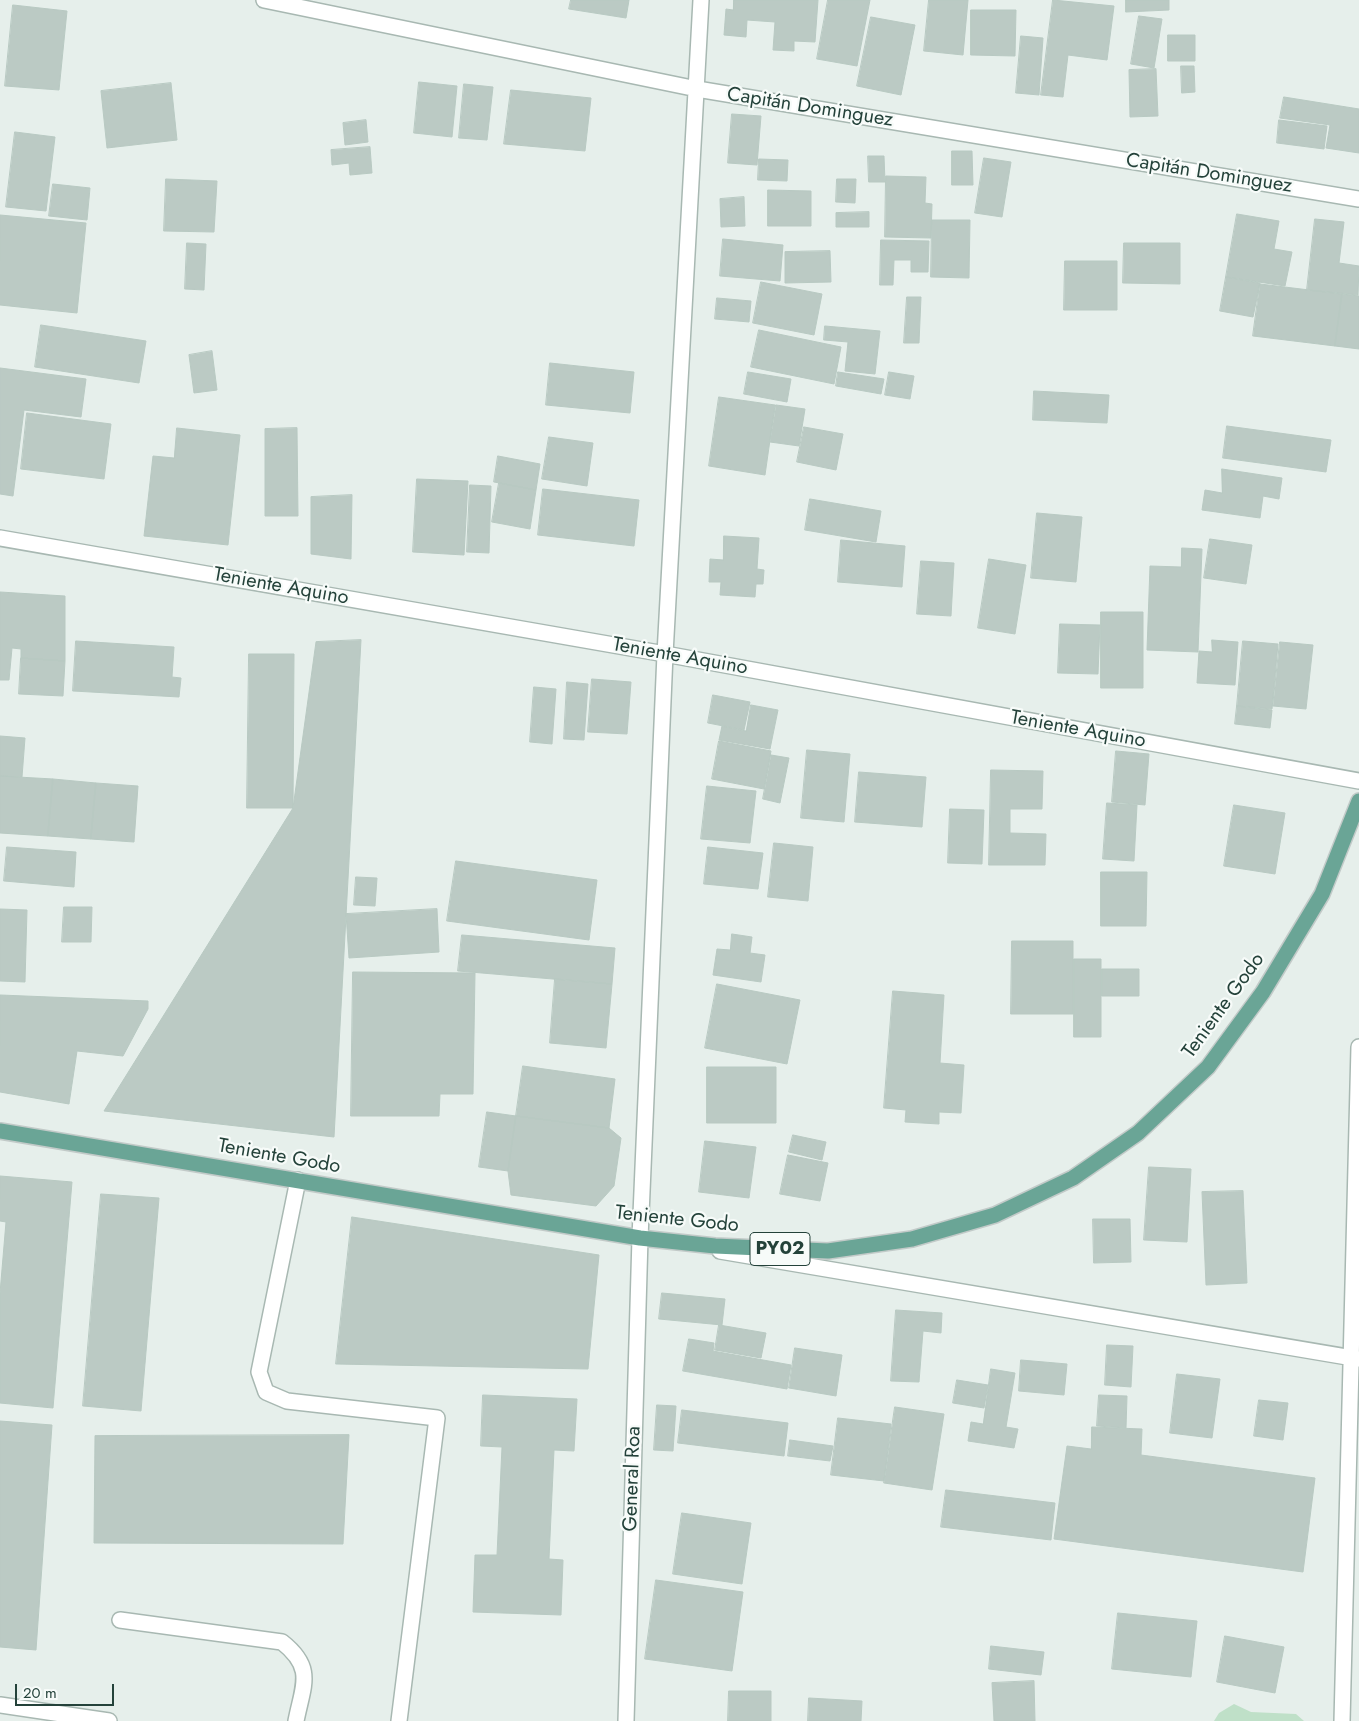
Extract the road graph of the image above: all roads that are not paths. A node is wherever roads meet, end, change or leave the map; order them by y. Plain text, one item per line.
1 (264, 0) edge
2 (701, 0) edge
3 (698, 89) junction
4 (1359, 199) edge
5 (0, 538) edge
6 (665, 654) junction
7 (1359, 781) edge
8 (1359, 801) edge
9 (1359, 1047) edge
10 (0, 1131) edge
11 (298, 1180) junction
12 (640, 1238) junction
13 (1355, 1358) edge
14 (120, 1620) dead end
15 (0, 1705) edge
16 (109, 1721) edge
17 (296, 1721) edge
18 (399, 1721) edge
19 (626, 1721) edge
20 (1342, 1721) edge

1 - 3 street, Capitán Dominguez
2 - 3 street, General Roa
3 - 4 street, Capitán Dominguez
3 - 6 street, General Roa
5 - 6 street, Teniente Aquino
6 - 7 street, Teniente Aquino
6 - 12 street, General Roa
8 - 12 main road, Teniente Godo / PY02
9 - 13 street
10 - 11 main road, Teniente Godo / PY02
11 - 12 main road, Teniente Godo / PY02
11 - 18 street
12 - 13 street
12 - 19 street, General Roa
13 - 20 street
14 - 17 street
15 - 16 street

